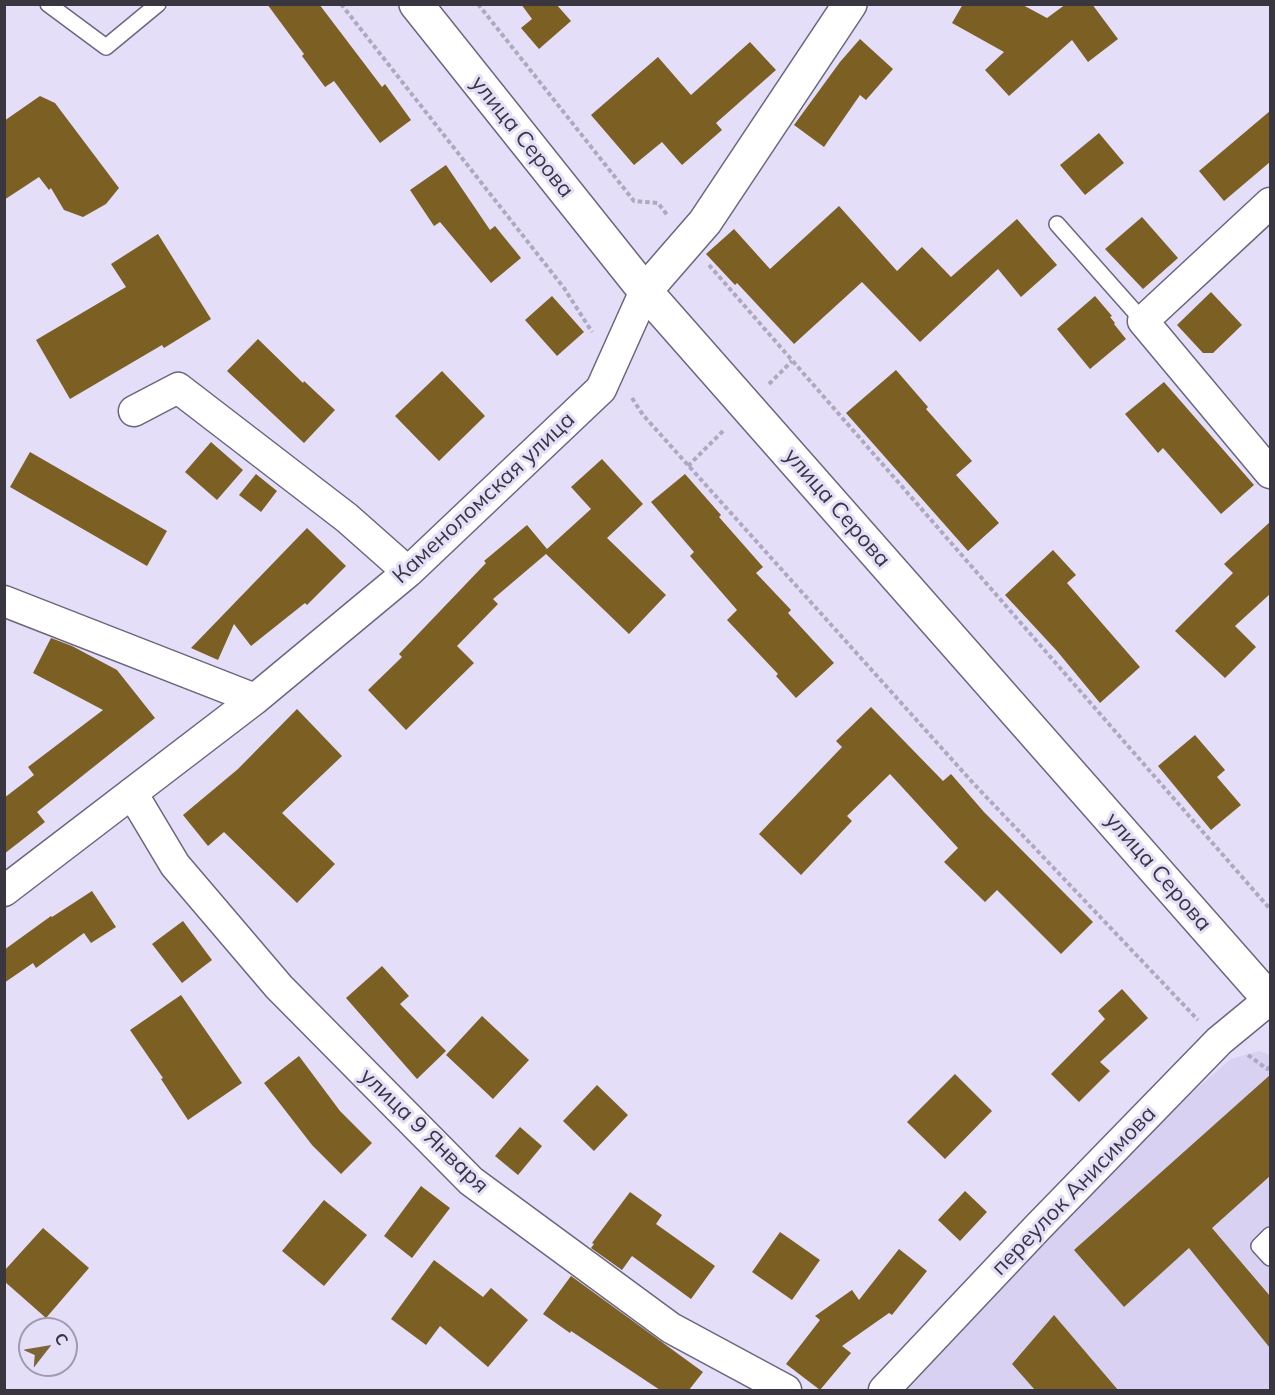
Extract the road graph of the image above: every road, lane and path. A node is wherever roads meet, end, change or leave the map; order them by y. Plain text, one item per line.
1 (48, 4) edge
2 (158, 4) edge
3 (341, 4) edge
4 (416, 4) edge
5 (478, 4) edge
6 (850, 4) edge
7 (1270, 203) edge
8 (1057, 224) dead end
9 (688, 240) junction
10 (645, 291) junction
11 (1143, 321) junction
12 (612, 365) junction
13 (134, 411) dead end
14 (1270, 473) edge
15 (408, 572) junction
16 (4, 601) edge
17 (255, 699) junction
18 (132, 794) junction
19 (4, 891) edge
20 (1270, 909) edge
21 (1270, 1000) edge
22 (1223, 1038) junction
23 (1270, 1067) edge
24 (1270, 1235) edge
25 (1270, 1258) edge
26 (786, 1390) edge
27 (884, 1390) edge

1 - 2 lane
3 - 12 path
4 - 10 main road, улица Серова
5 - 9 path
6 - 9 main road, Каменоломская улица
7 - 11 street
8 - 11 lane
9 - 10 main road, Каменоломская улица
9 - 20 path
10 - 12 street, Каменоломская улица
10 - 21 main road, улица Серова
11 - 14 street
12 - 15 street, Каменоломская улица
12 - 22 path
13 - 15 street
15 - 17 street, Каменоломская улица
16 - 17 street
17 - 18 street, Каменоломская улица
18 - 19 street, Каменоломская улица
18 - 26 street, улица 9 Января
21 - 22 street, переулок Анисимова
22 - 23 path
22 - 27 street, переулок Анисимова
24 - 25 lane

